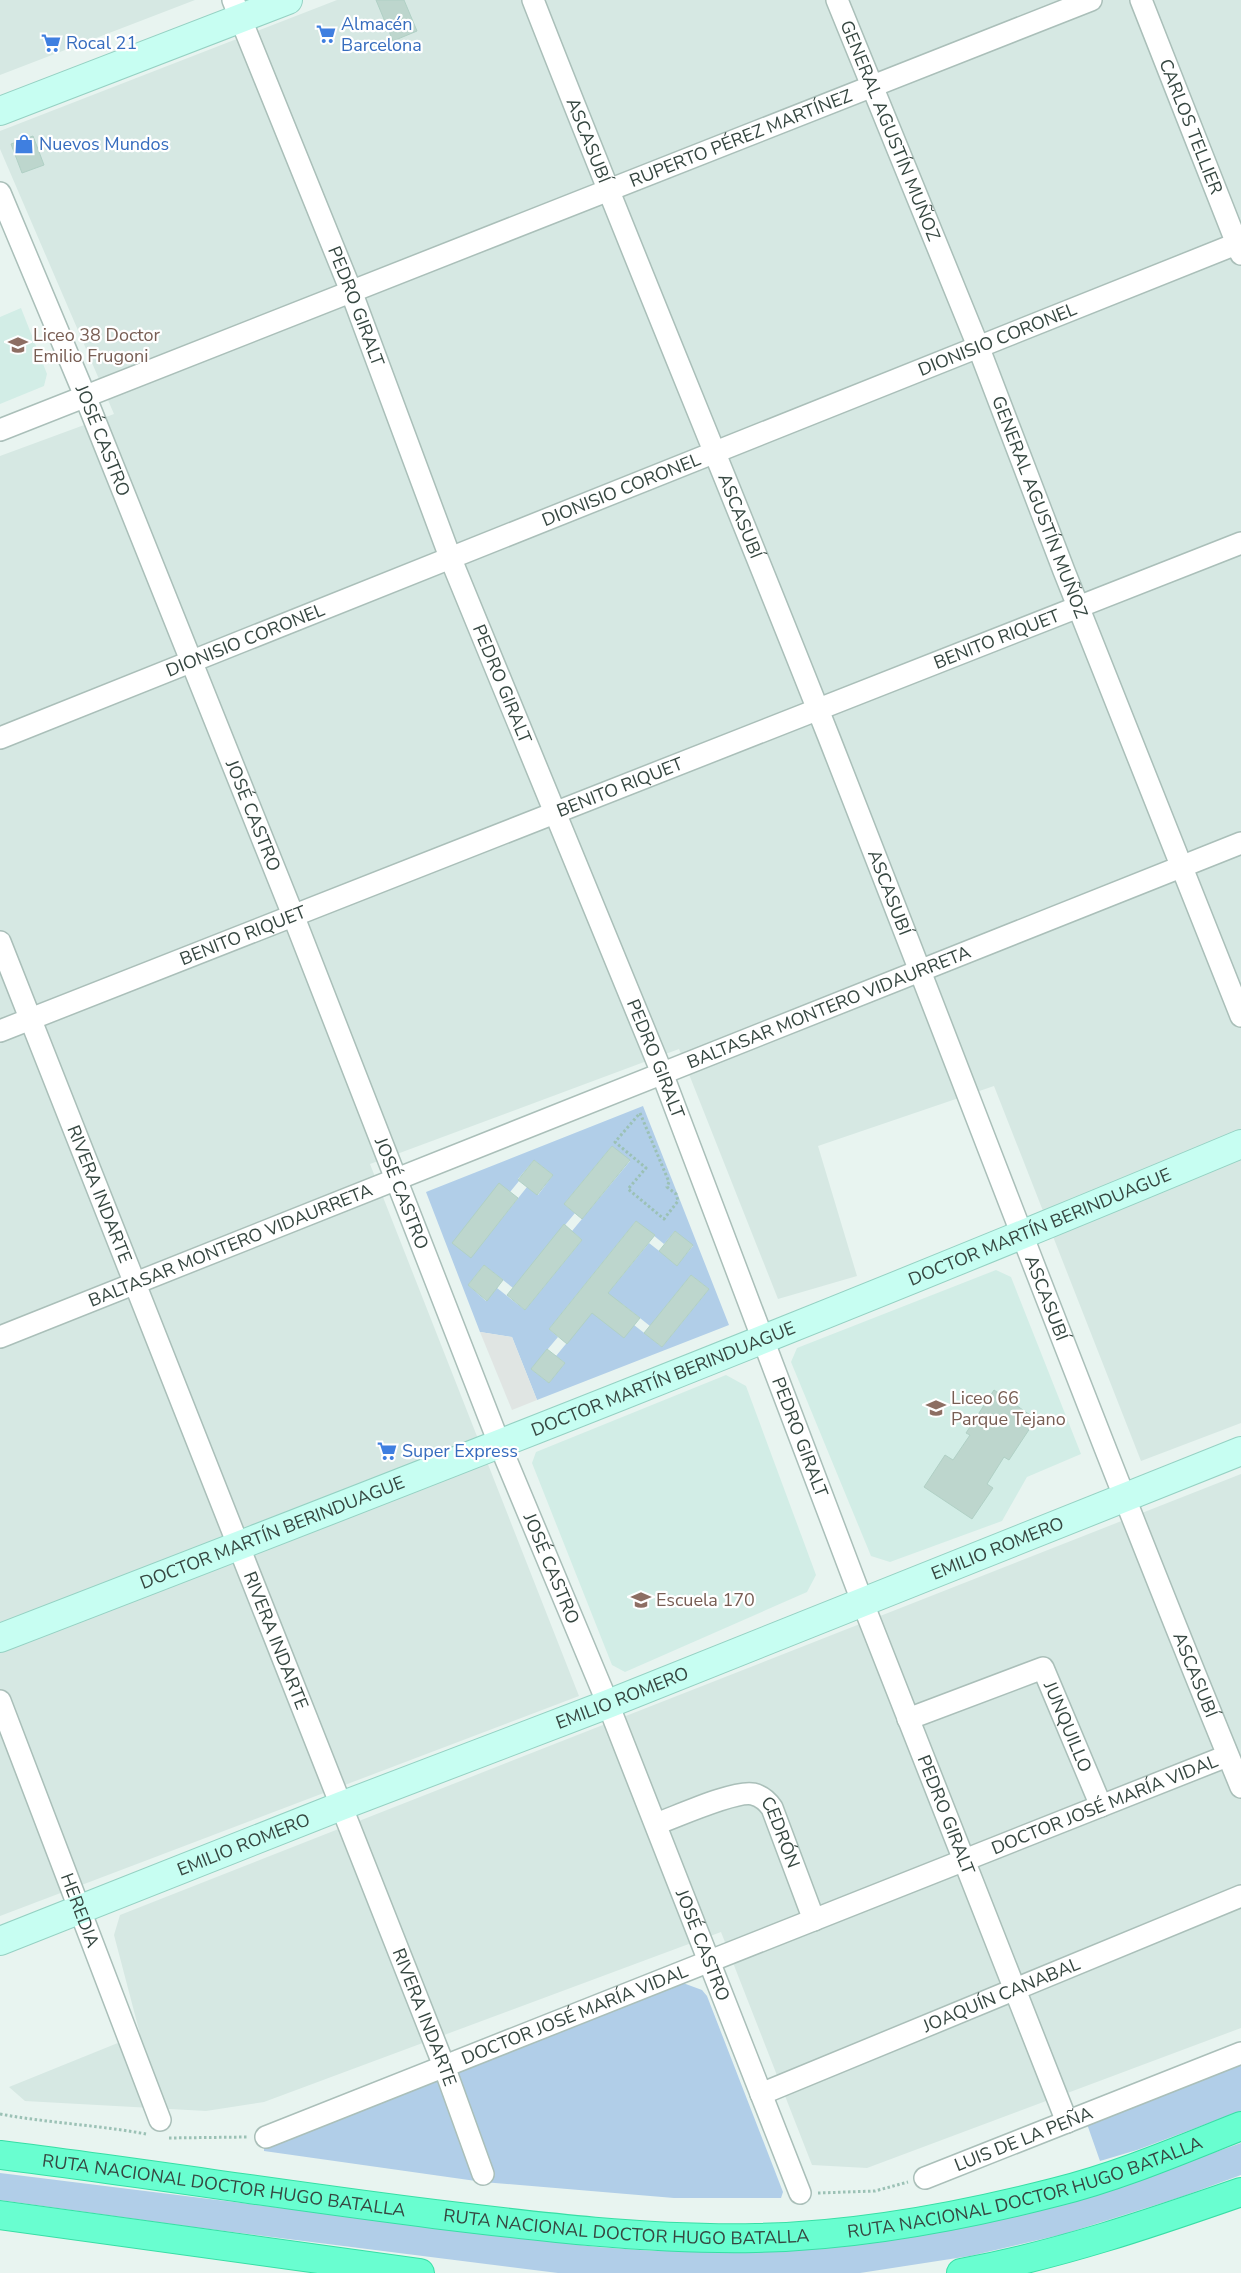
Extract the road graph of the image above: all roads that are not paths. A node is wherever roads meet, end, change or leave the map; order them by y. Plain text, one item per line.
1 (288, 0) edge
2 (533, 0) edge
3 (837, 0) edge
4 (1091, 0) edge
5 (1142, 0) edge
6 (237, 9) edge
7 (873, 86) junction
8 (0, 111) edge
9 (607, 190) junction
10 (0, 193) edge
11 (1240, 247) edge
12 (351, 291) junction
13 (978, 346) junction
14 (85, 396) junction
15 (0, 430) edge
16 (714, 452) junction
17 (1241, 543) edge
18 (450, 557) junction
19 (1080, 607) junction
20 (190, 661) junction
21 (818, 710) junction
22 (0, 738) edge
23 (556, 814) junction
24 (1241, 843) edge
25 (1183, 866) junction
26 (293, 915) junction
27 (0, 942) edge
28 (920, 971) junction
29 (1241, 1016) edge
30 (31, 1019) junction
31 (0, 1031) edge
32 (662, 1073) junction
33 (1241, 1144) edge
34 (396, 1179) junction
35 (1024, 1235) junction
36 (136, 1283) junction
37 (0, 1337) edge
38 (763, 1338) junction
39 (499, 1443) junction
40 (1241, 1451) edge
41 (1124, 1497) junction
42 (239, 1546) junction
43 (862, 1601) junction
44 (0, 1638) edge
45 (0, 1700) edge
46 (608, 1704) junction
47 (908, 1719) junction
48 (1227, 1756) junction
49 (1241, 1787) edge
50 (341, 1806) junction
51 (1101, 1806) junction
52 (656, 1824) junction
53 (965, 1860) junction
54 (1241, 1896) edge
55 (81, 1910) junction
56 (814, 1920) junction
57 (0, 1941) edge
58 (708, 1962) junction
59 (1016, 1989) junction
60 (1241, 2053) edge
61 (444, 2066) junction
62 (761, 2094) junction
63 (1067, 2122) junction
64 (1241, 2126) edge
65 (159, 2131) road end
66 (266, 2137) road end
67 (0, 2155) edge
68 (484, 2174) dead end
69 (925, 2178) road end
70 (1241, 2192) edge
71 (800, 2193) road end
72 (0, 2215) edge
73 (420, 2273) edge
74 (962, 2273) edge

1 - 6 street
2 - 9 street, ASCASUBÍ
3 - 7 street, GENERAL AGUSTÍN MUÑOZ
4 - 7 street, RUPERTO PÉREZ MARTÍNEZ
5 - 11 street, CARLOS TELLIER
6 - 8 street
6 - 12 street, PEDRO GIRALT
7 - 9 street, RUPERTO PÉREZ MARTÍNEZ
7 - 13 street, GENERAL AGUSTÍN MUÑOZ
9 - 12 street, RUPERTO PÉREZ MARTÍNEZ
9 - 16 street, ASCASUBÍ
10 - 14 street, JOSÉ CASTRO
11 - 13 street, DIONISIO CORONEL
12 - 14 street, RUPERTO PÉREZ MARTÍNEZ
12 - 18 street, PEDRO GIRALT
13 - 16 street, DIONISIO CORONEL
13 - 19 street, GENERAL AGUSTÍN MUÑOZ
14 - 15 street, RUPERTO PÉREZ MARTÍNEZ
14 - 20 street, JOSÉ CASTRO
16 - 18 street, DIONISIO CORONEL
16 - 21 street, ASCASUBÍ
17 - 19 street, BENITO RIQUET
18 - 20 street, DIONISIO CORONEL
18 - 23 street, PEDRO GIRALT
19 - 21 street, BENITO RIQUET
19 - 25 street, GENERAL AGUSTÍN MUÑOZ
20 - 22 street, DIONISIO CORONEL
20 - 26 street, JOSÉ CASTRO
21 - 23 street, BENITO RIQUET
21 - 28 street, ASCASUBÍ
23 - 26 street, BENITO RIQUET
23 - 32 street, PEDRO GIRALT
24 - 25 street, BALTASAR MONTERO VIDAURRETA
25 - 28 street, BALTASAR MONTERO VIDAURRETA
25 - 29 street, GENERAL AGUSTÍN MUÑOZ
26 - 30 street, BENITO RIQUET
26 - 34 street, JOSÉ CASTRO
27 - 30 street, RIVERA INDARTE
28 - 32 street, BALTASAR MONTERO VIDAURRETA
28 - 35 street, ASCASUBÍ
30 - 31 street, BENITO RIQUET
30 - 36 street, RIVERA INDARTE
32 - 34 street, BALTASAR MONTERO VIDAURRETA
32 - 38 street, PEDRO GIRALT
33 - 35 street, DOCTOR MARTÍN BERINDUAGUE
34 - 36 street, BALTASAR MONTERO VIDAURRETA
34 - 39 street, JOSÉ CASTRO
35 - 38 street, DOCTOR MARTÍN BERINDUAGUE
35 - 41 street, ASCASUBÍ
36 - 37 street, BALTASAR MONTERO VIDAURRETA
36 - 42 street, RIVERA INDARTE
38 - 39 street, DOCTOR MARTÍN BERINDUAGUE
38 - 43 street, PEDRO GIRALT
39 - 42 street, DOCTOR MARTÍN BERINDUAGUE
39 - 46 street, JOSÉ CASTRO
40 - 41 street, EMILIO ROMERO
41 - 43 street, EMILIO ROMERO
41 - 48 street, ASCASUBÍ
42 - 44 street, DOCTOR MARTÍN BERINDUAGUE
42 - 50 street, RIVERA INDARTE
43 - 46 street, EMILIO ROMERO
43 - 47 street, PEDRO GIRALT
45 - 55 street, HEREDIA
46 - 50 street, EMILIO ROMERO
46 - 52 street, JOSÉ CASTRO
47 - 51 street, JUNQUILLO
47 - 53 street, PEDRO GIRALT
48 - 49 street, ASCASUBÍ
48 - 51 street, DOCTOR JOSÉ MARÍA VIDAL
50 - 55 street, EMILIO ROMERO
50 - 61 street, RIVERA INDARTE
51 - 53 street, DOCTOR JOSÉ MARÍA VIDAL
52 - 56 street, CEDRÓN
52 - 58 street, JOSÉ CASTRO
53 - 56 street, DOCTOR JOSÉ MARÍA VIDAL
53 - 59 street, PEDRO GIRALT
54 - 59 street, JOAQUÍN CANABAL
55 - 57 street, EMILIO ROMERO
55 - 65 street, HEREDIA
56 - 58 street, DOCTOR JOSÉ MARÍA VIDAL
58 - 61 street, DOCTOR JOSÉ MARÍA VIDAL
58 - 62 street, JOSÉ CASTRO
59 - 62 street, JOAQUÍN CANABAL
59 - 63 street, PEDRO GIRALT
60 - 63 street, LUIS DE LA PEÑA
61 - 66 street, DOCTOR JOSÉ MARÍA VIDAL
61 - 68 street, RIVERA INDARTE
62 - 71 street, JOSÉ CASTRO
63 - 69 street, LUIS DE LA PEÑA
64 - 67 highway, RUTA NACIONAL DOCTOR HUGO BATALLA
70 - 74 highway
72 - 73 highway

